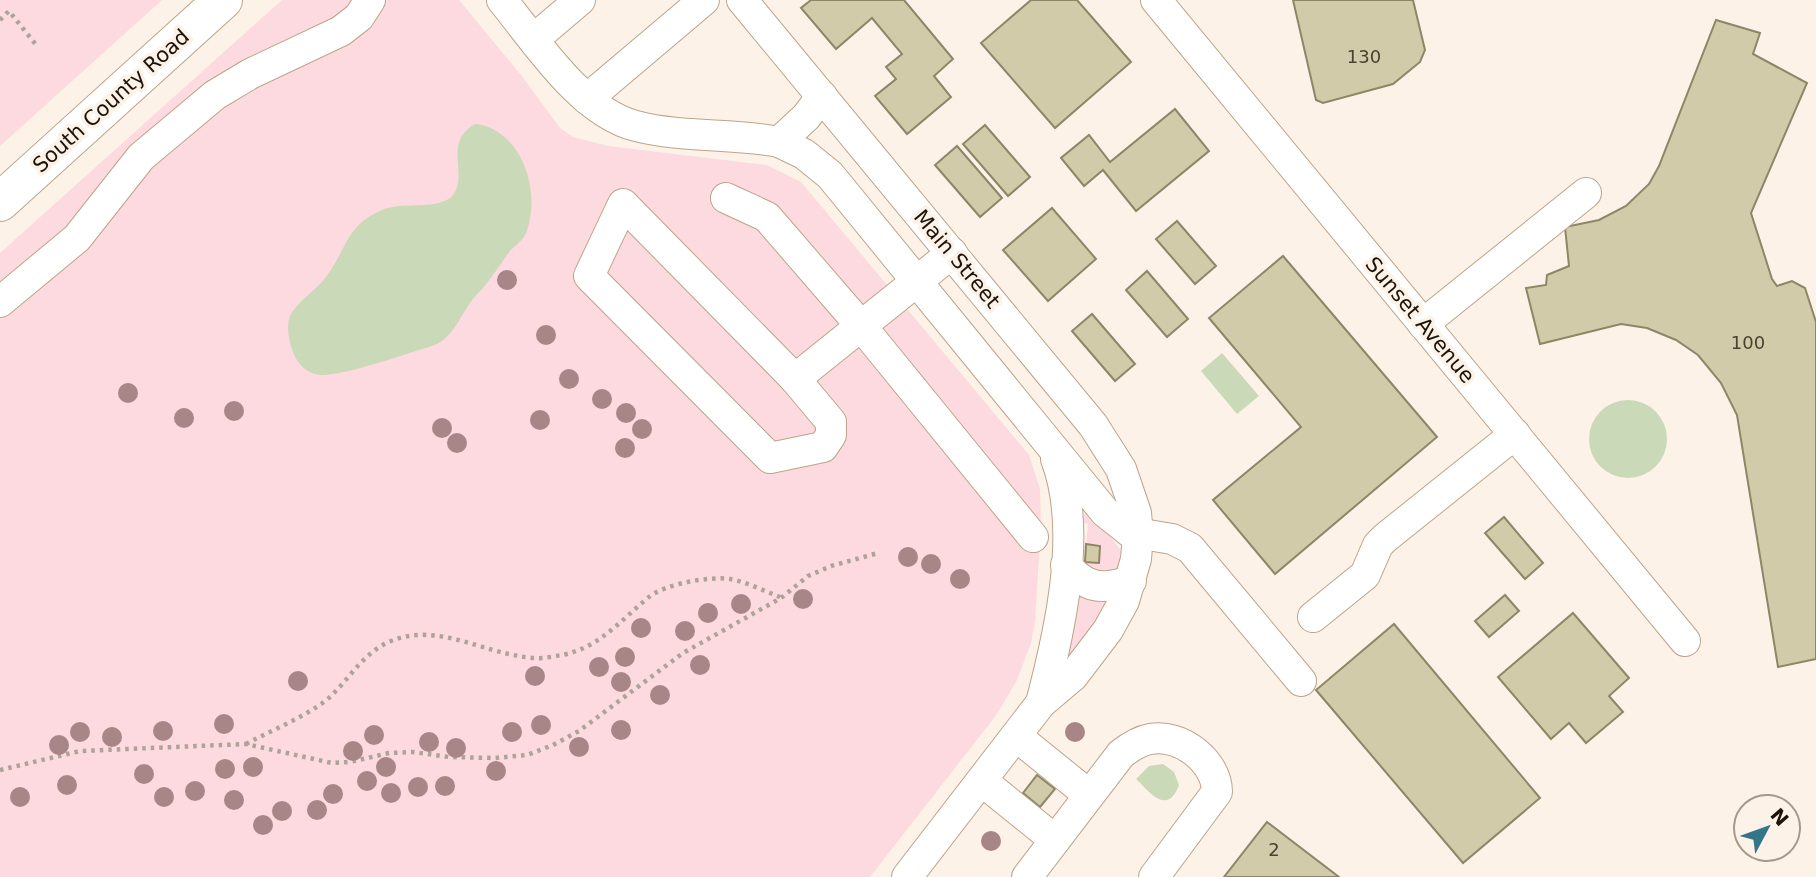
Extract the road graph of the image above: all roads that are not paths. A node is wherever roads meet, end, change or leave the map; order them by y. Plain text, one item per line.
1 (223, 0) edge
2 (370, 0) edge
3 (502, 0) edge
4 (580, 0) edge
5 (704, 0) edge
6 (742, 0) edge
7 (1156, 0) edge
8 (534, 39) junction
9 (822, 96) junction
10 (587, 100) junction
11 (779, 142) junction
12 (1586, 193) dead end
13 (726, 198) dead end
14 (0, 202) edge
15 (952, 253) junction
16 (918, 281) junction
17 (0, 302) edge
18 (1423, 324) junction
19 (862, 327) junction
20 (795, 379) junction
21 (1515, 434) junction
22 (1051, 445) junction
23 (1138, 535) junction
24 (1033, 537) dead end
25 (1066, 565) junction
26 (1131, 581) junction
27 (1313, 617) dead end
28 (1685, 641) dead end
29 (1301, 681) dead end
30 (1041, 703) junction
31 (1016, 736) junction
32 (982, 781) junction
33 (1089, 795) junction
34 (1055, 840) junction
35 (907, 877) edge
36 (1027, 877) edge
37 (1154, 877) edge

1 - 14 main road, South County Road
2 - 17 street
3 - 8 street
4 - 8 street
5 - 10 street
6 - 9 street, Main Street
7 - 18 street, Sunset Avenue
8 - 10 street
9 - 11 street
9 - 15 street, Main Street
10 - 11 street
11 - 16 street
12 - 18 street
13 - 19 street
15 - 16 street
15 - 23 street, Main Street
16 - 19 street
16 - 22 street
18 - 21 street, Sunset Avenue
19 - 20 street
19 - 24 street
20 - 20 street
21 - 27 street
21 - 28 street, Sunset Avenue
22 - 23 street
22 - 25 street
23 - 26 street, Main Street
23 - 29 street
25 - 26 street
25 - 30 street
26 - 30 street, Main Street
30 - 31 street
31 - 32 street
31 - 33 street
32 - 34 street
32 - 35 street
33 - 34 street
33 - 37 street
34 - 36 street

